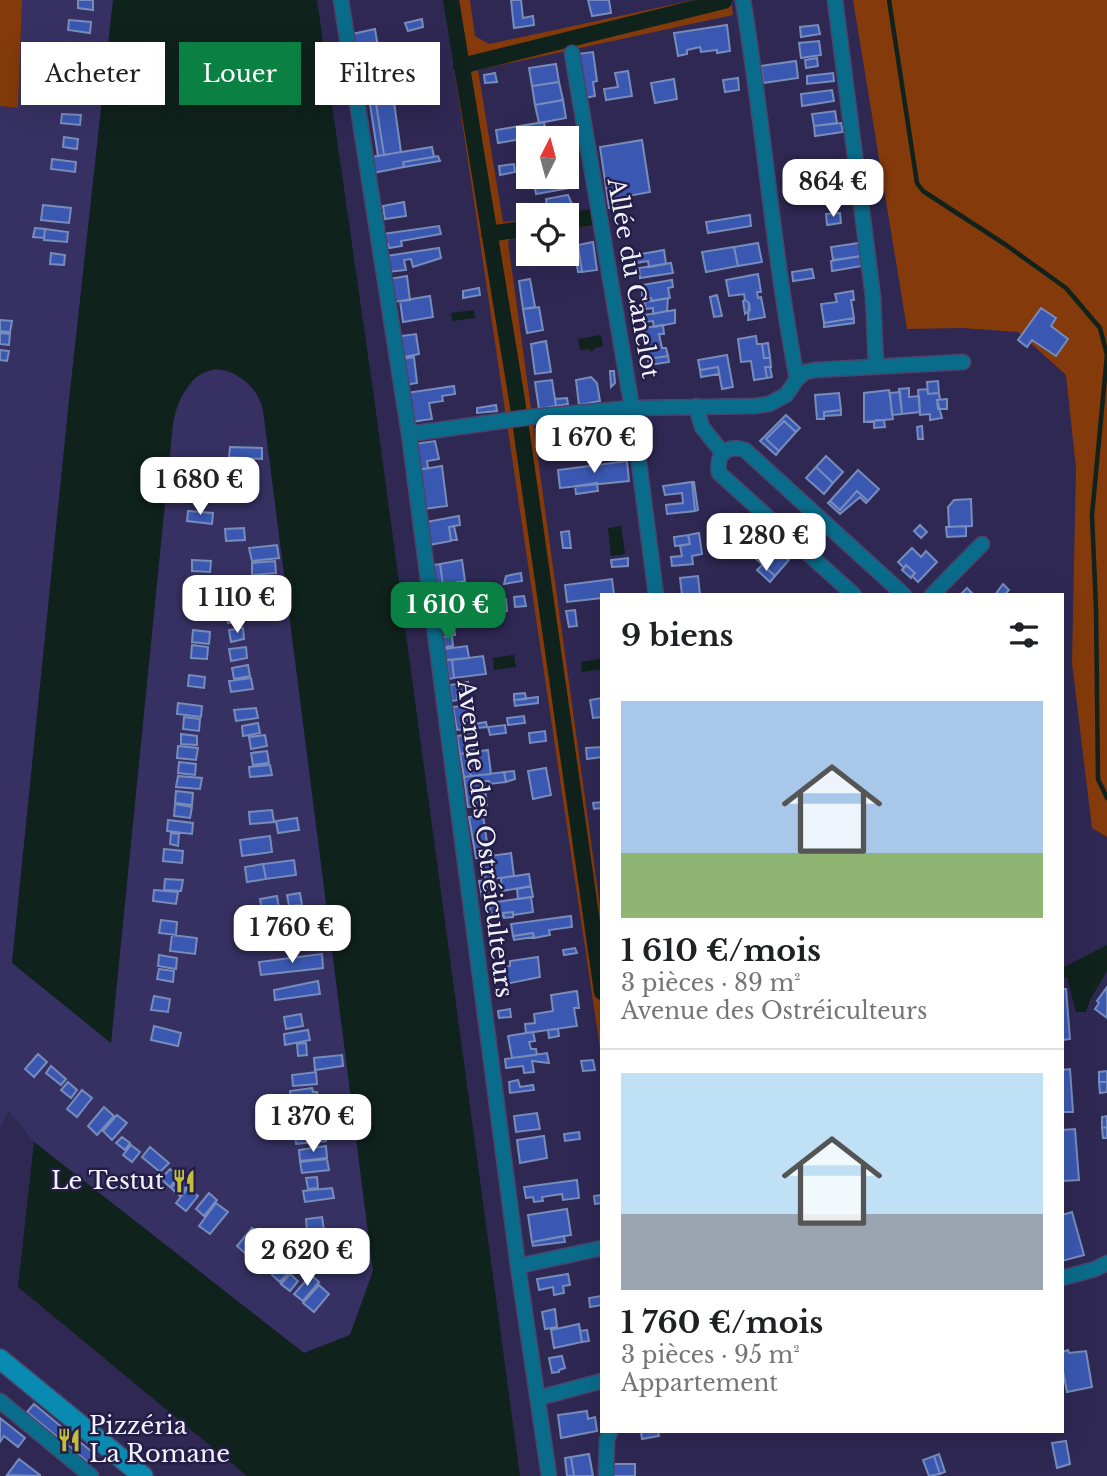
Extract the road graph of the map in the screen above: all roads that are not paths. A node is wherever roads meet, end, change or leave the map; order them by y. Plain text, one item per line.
1 (341, 0) edge
2 (743, 0) edge
3 (835, 0) edge
4 (572, 53) dead end
5 (963, 362) dead end
6 (876, 365) junction
7 (797, 379) junction
8 (696, 406) junction
9 (632, 408) junction
10 (409, 435) junction
11 (722, 452) junction
12 (982, 544) dead end
13 (656, 593) edge
14 (852, 593) edge
15 (902, 593) edge
16 (934, 593) edge
17 (600, 1248) edge
18 (1107, 1263) edge
19 (518, 1266) junction
20 (1064, 1277) edge
21 (0, 1359) edge
22 (600, 1382) edge
23 (538, 1398) junction
24 (0, 1401) edge
25 (610, 1433) edge
26 (91, 1476) edge
27 (143, 1476) edge
28 (549, 1476) edge
29 (607, 1476) edge

1 - 10 street, Avenue des Ostréiculteurs
2 - 7 street
3 - 6 street
4 - 9 street, Allée du Canelot
5 - 6 street
6 - 7 street
7 - 8 street
8 - 9 street
8 - 11 street
9 - 10 street
9 - 13 street, Allée du Canelot
10 - 19 street, Avenue des Ostréiculteurs
11 - 14 street
11 - 15 street
12 - 16 street
17 - 19 street
18 - 20 street
19 - 23 street, Avenue des Ostréiculteurs
21 - 27 main road
22 - 23 street
23 - 28 street, Avenue des Ostréiculteurs
24 - 26 street
25 - 29 street

